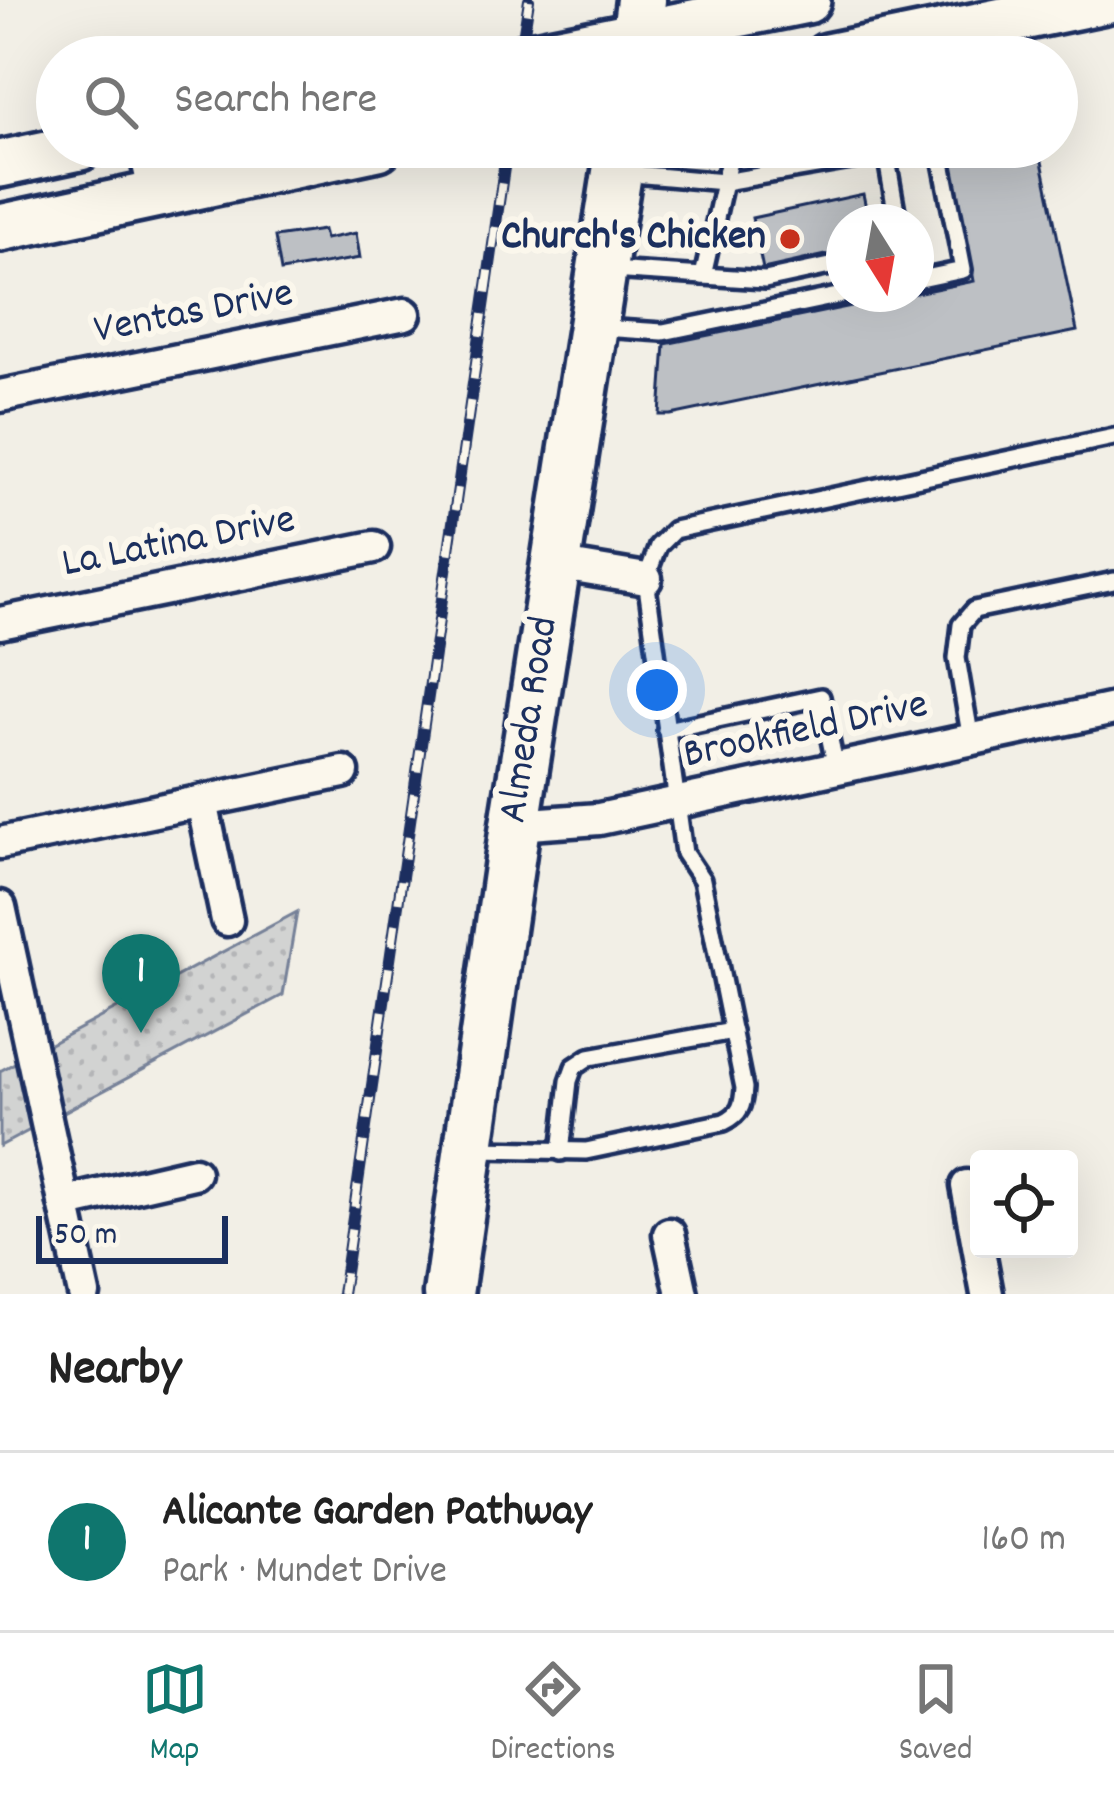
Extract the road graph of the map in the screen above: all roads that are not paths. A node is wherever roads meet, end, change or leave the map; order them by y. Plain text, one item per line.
1 (806, 0) edge
2 (1105, 0) edge
3 (638, 31) edge
4 (966, 36) edge
5 (36, 156) edge
6 (0, 164) edge
7 (157, 168) edge
8 (279, 168) edge
9 (618, 168) edge
10 (657, 168) edge
11 (728, 168) edge
12 (794, 168) edge
13 (888, 168) edge
14 (943, 168) edge
15 (724, 182) junction
16 (162, 193) junction
17 (895, 204) edge
18 (0, 228) edge
19 (826, 266) edge
20 (602, 270) junction
21 (703, 276) junction
22 (934, 276) edge
23 (826, 298) edge
24 (405, 314) dead end
25 (593, 327) junction
26 (0, 396) edge
27 (1114, 437) edge
28 (374, 548) dead end
29 (556, 564) junction
30 (646, 579) junction
31 (1114, 581) edge
32 (0, 623) edge
33 (1114, 709) edge
34 (666, 730) junction
35 (971, 740) junction
36 (836, 768) junction
37 (344, 772) dead end
38 (202, 802) junction
39 (676, 802) junction
40 (514, 825) junction
41 (0, 843) edge
42 (0, 907) edge
43 (226, 920) dead end
44 (733, 1031) junction
45 (469, 1149) junction
46 (561, 1151) junction
47 (194, 1173) dead end
48 (967, 1186) dead end
49 (64, 1203) junction
50 (669, 1234) dead end
51 (84, 1294) edge
52 (448, 1294) edge
53 (682, 1294) edge
54 (987, 1294) edge

1 - 3 main road
2 - 4 main road
5 - 6 main road
7 - 16 main road
8 - 16 main road
9 - 20 main road, Almeda Road
10 - 15 lane
11 - 15 lane
12 - 15 lane
13 - 17 lane
14 - 22 lane
15 - 21 lane
16 - 18 main road
19 - 21 lane
20 - 21 lane
20 - 25 main road, Almeda Road
23 - 25 lane
24 - 26 street, Ventas Drive
25 - 29 main road, Almeda Road
27 - 30 lane
28 - 32 street, La Latina Drive
29 - 30 street
29 - 40 main road, Almeda Road
30 - 34 lane
31 - 35 lane
33 - 35 street, Brookfield Drive
34 - 36 lane
34 - 39 lane
35 - 36 street, Brookfield Drive
36 - 39 street, Brookfield Drive
37 - 38 street
38 - 41 street
38 - 43 street
39 - 40 street, Brookfield Drive
39 - 44 lane
40 - 45 main road, Almeda Road
42 - 49 street
44 - 46 lane
44 - 46 lane
45 - 46 lane
45 - 52 main road, Almeda Road
47 - 49 street
48 - 54 street
49 - 51 street
50 - 53 street

